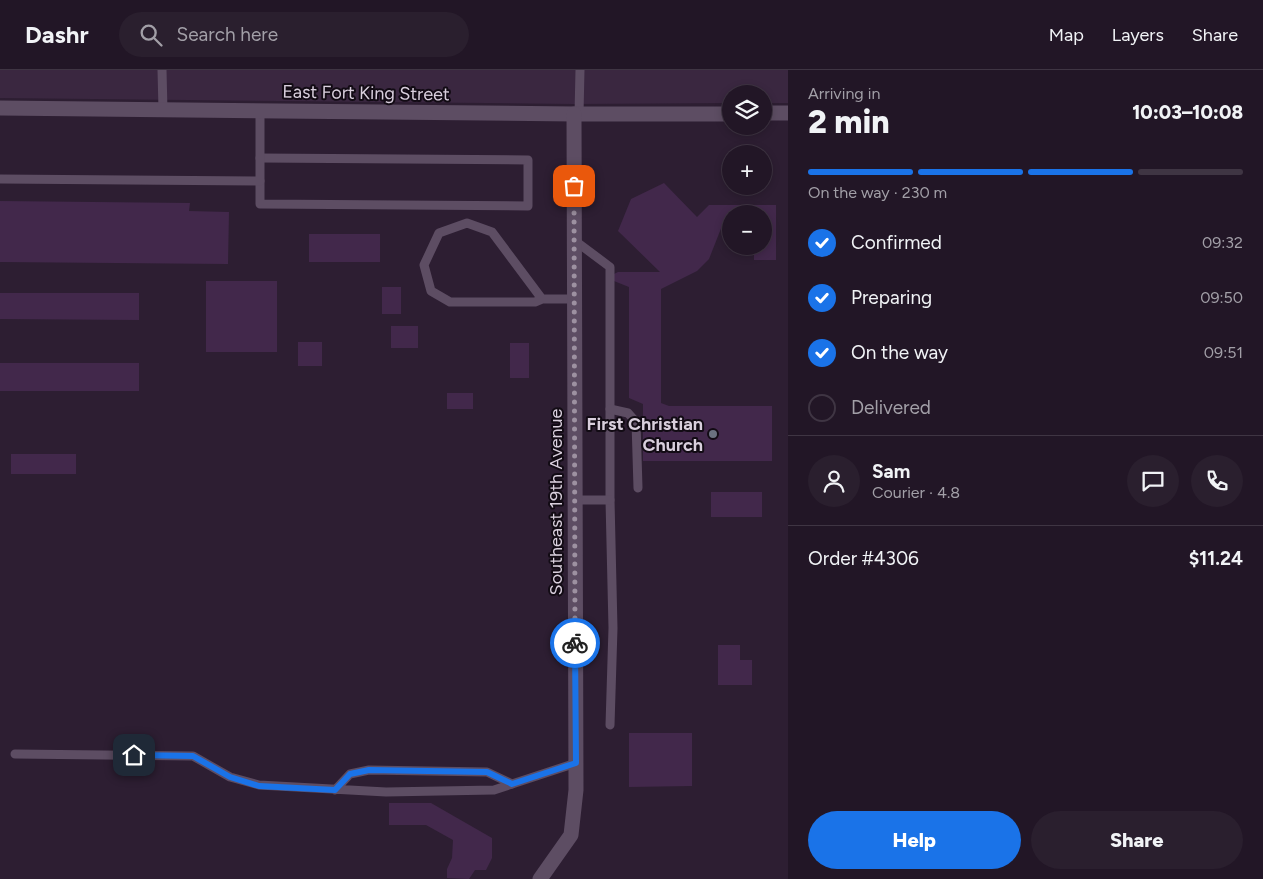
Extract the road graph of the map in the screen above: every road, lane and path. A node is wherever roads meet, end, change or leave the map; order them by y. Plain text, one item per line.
1 (162, 70) edge
2 (580, 70) edge
3 (0, 108) edge
4 (163, 110) junction
5 (260, 111) junction
6 (772, 113) edge
7 (788, 113) edge
8 (577, 114) junction
9 (722, 114) edge
10 (260, 158) junction
11 (0, 179) edge
12 (260, 181) junction
13 (574, 240) junction
14 (574, 298) junction
15 (542, 299) junction
16 (610, 409) junction
17 (638, 488) dead end
18 (575, 500) junction
19 (610, 500) junction
20 (610, 725) dead end
21 (15, 754) dead end
22 (576, 763) junction
23 (512, 784) junction
24 (335, 790) junction
25 (540, 879) edge

1 - 4 lane
2 - 8 lane
3 - 4 street, East Fort King Street
4 - 5 street, East Fort King Street
5 - 8 street, East Fort King Street
5 - 10 lane
6 - 7 street
8 - 9 street, East Fort King Street
8 - 13 street, Southeast 19th Avenue
10 - 12 lane
10 - 12 lane
11 - 12 lane
13 - 14 street, Southeast 19th Avenue
13 - 16 lane
14 - 15 lane
14 - 18 street, Southeast 19th Avenue
15 - 15 lane
16 - 17 lane
16 - 19 lane
18 - 19 lane
18 - 22 street, Southeast 19th Avenue
19 - 20 lane
21 - 24 lane
22 - 23 lane
22 - 25 street, Southeast 19th Avenue
23 - 24 lane
23 - 24 lane

